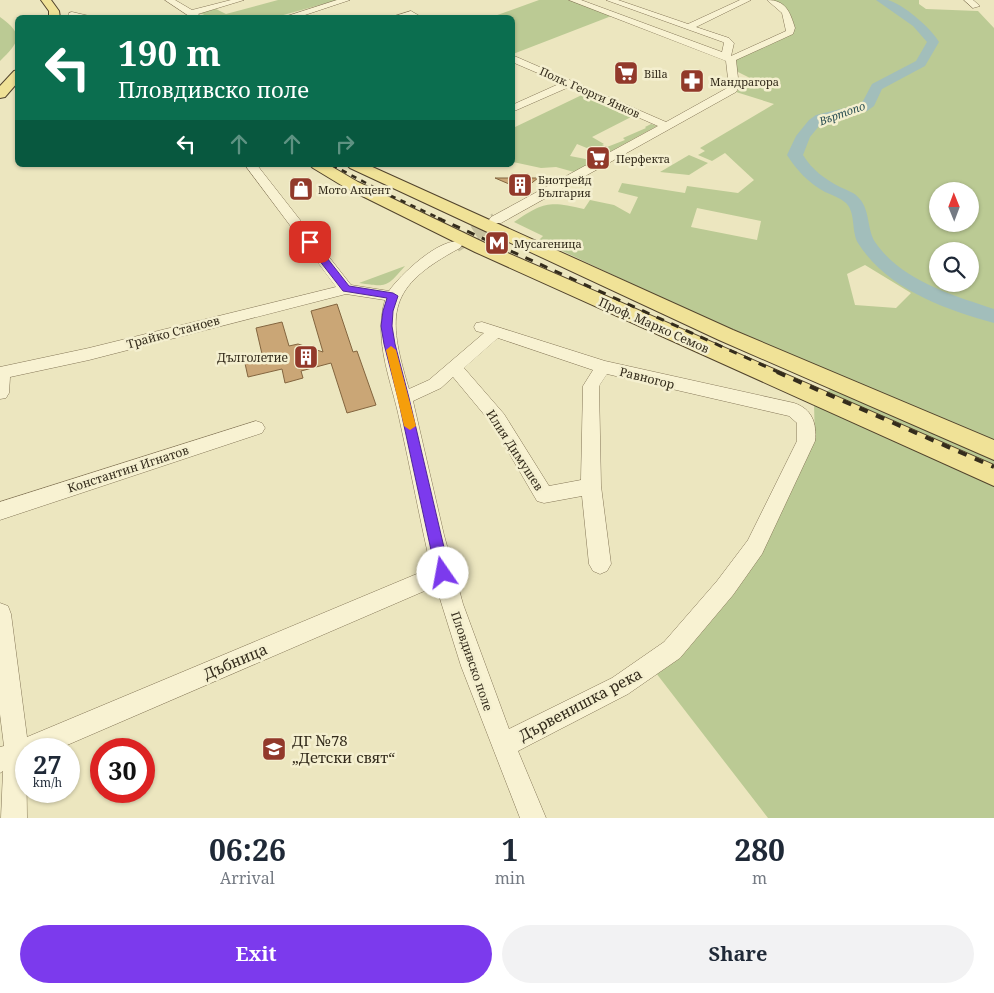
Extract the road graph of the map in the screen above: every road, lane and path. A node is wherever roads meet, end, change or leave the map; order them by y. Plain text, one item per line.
1 (34, 0) edge
2 (46, 0) edge
3 (169, 0) edge
4 (240, 0) edge
5 (346, 0) edge
6 (573, 0) edge
7 (610, 0) edge
8 (747, 0) edge
9 (771, 0) edge
10 (968, 0) edge
11 (976, 6) dead end
12 (42, 12) dead end
13 (72, 14) dead end
14 (54, 15) edge
15 (78, 15) edge
16 (195, 15) edge
17 (295, 15) edge
18 (688, 27) junction
19 (729, 58) junction
20 (515, 59) edge
21 (15, 68) edge
22 (15, 77) edge
23 (0, 83) edge
24 (569, 83) junction
25 (0, 94) edge
26 (515, 108) edge
27 (667, 126) junction
28 (253, 167) edge
29 (321, 167) edge
30 (359, 167) edge
31 (496, 220) tunnel mouth
32 (455, 245) tunnel mouth
33 (346, 289) junction
34 (393, 296) junction
35 (720, 343) junction
36 (603, 367) junction
37 (455, 368) junction
38 (1, 373) edge
39 (0, 393) edge
40 (404, 398) junction
41 (801, 413) joint
42 (256, 428) dead end
43 (994, 450) edge
44 (994, 476) edge
45 (591, 486) junction
46 (0, 511) edge
47 (600, 564) dead end
48 (443, 573) junction
49 (0, 614) edge
50 (16, 738) edge
51 (53, 738) edge
52 (503, 745) junction
53 (15, 802) edge
54 (14, 818) edge
55 (533, 818) edge

1 - 12 main road
2 - 14 main road
3 - 16 street
4 - 16 street
5 - 17 street
6 - 19 street
7 - 18 street
8 - 18 street
9 - 19 street
10 - 11 street
13 - 15 street
18 - 19 street
19 - 27 street
20 - 24 street, Полк. Георги Янков
21 - 23 main road
22 - 25 main road
24 - 26 street
24 - 27 street, Полк. Георги Янков
27 - 31 street
28 - 33 street
29 - 35 main road, Проф. Марко Семов
30 - 35 main road, Проф. Марко Семов
32 - 34 street, Пловдивско поле
33 - 34 street
33 - 38 street, Трайко Станоев
34 - 40 street, Пловдивско поле
35 - 43 main road, Проф. Марко Семов
35 - 44 main road, Проф. Марко Семов
36 - 37 street, Равногор
36 - 41 street, Равногор
36 - 45 street
37 - 40 street, Равногор
37 - 45 street, Илия Димушев
38 - 39 street
40 - 48 street, Пловдивско поле
41 - 52 street, Дървенишка река
42 - 46 street, Константин Игнатов
45 - 47 street
48 - 51 street, Дъбница
48 - 52 street, Пловдивско поле
49 - 50 street
52 - 55 street, Пловдивско поле
53 - 54 street

